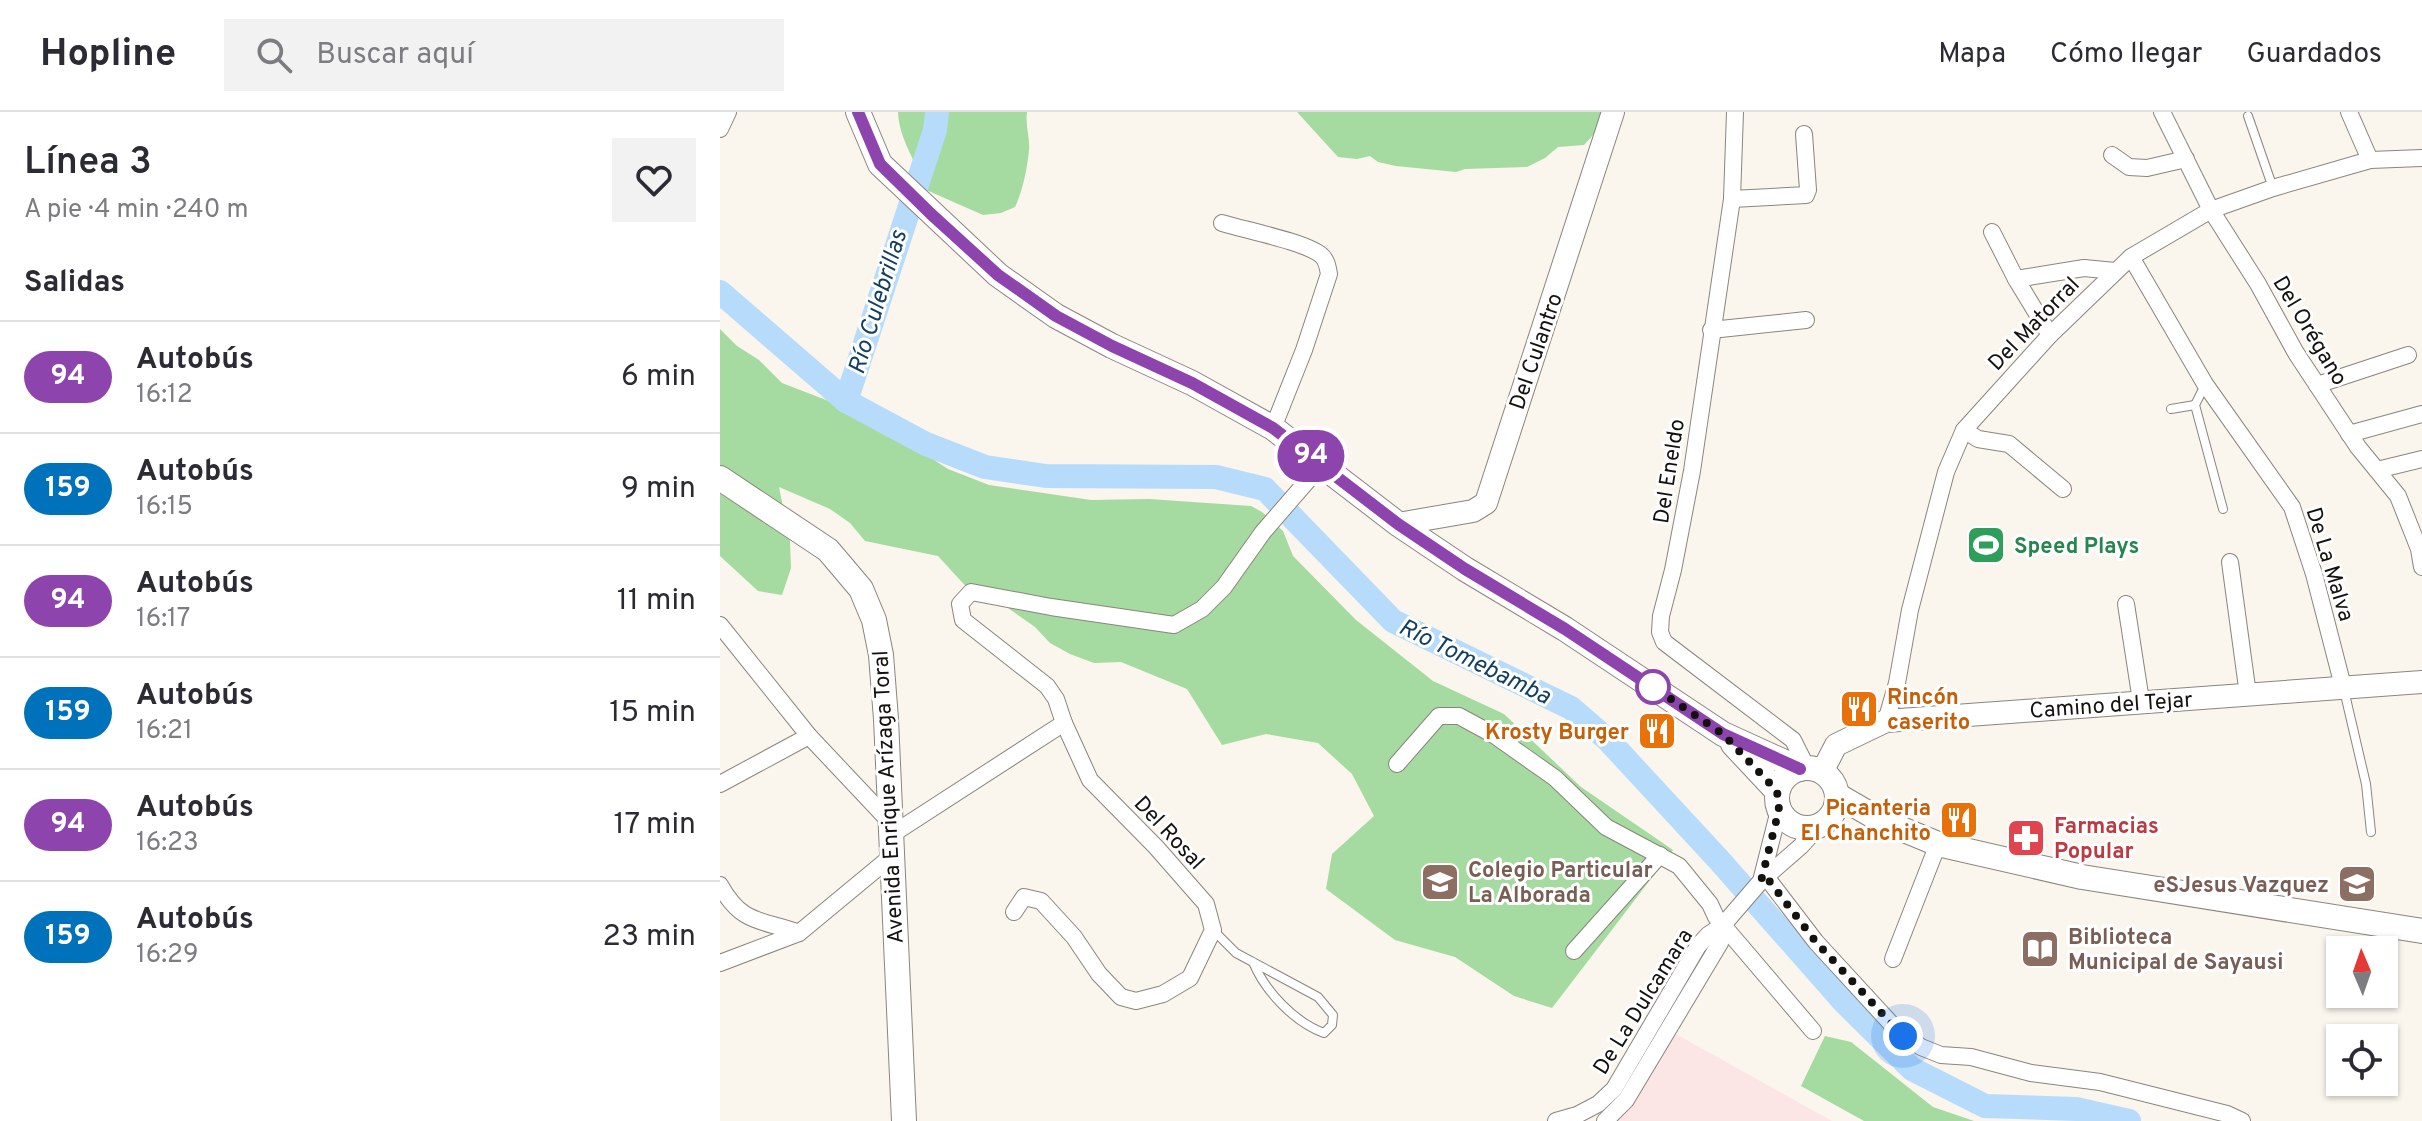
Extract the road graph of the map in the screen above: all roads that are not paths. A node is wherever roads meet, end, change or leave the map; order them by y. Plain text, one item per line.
1 (728, 112) edge
2 (858, 112) edge
3 (1613, 112) edge
4 (1735, 112) edge
5 (2162, 112) edge
6 (2349, 112) edge
7 (2248, 116) dead end
8 (720, 129) edge
9 (1804, 134) dead end
10 (2112, 155) dead end
11 (2422, 158) edge
12 (2186, 159) junction
13 (2370, 160) junction
14 (2273, 188) junction
15 (1732, 199) junction
16 (2211, 210) junction
17 (1222, 223) dead end
18 (1992, 232) dead end
19 (2131, 257) junction
20 (2115, 271) junction
21 (2016, 279) junction
22 (1806, 320) dead end
23 (1711, 330) junction
24 (2050, 335) junction
25 (2408, 355) dead end
26 (2205, 384) junction
27 (2317, 385) junction
28 (2195, 405) junction
29 (2171, 409) dead end
30 (2422, 414) edge
31 (1273, 428) junction
32 (1964, 430) junction
33 (2349, 434) junction
34 (2422, 459) edge
35 (1322, 464) junction
36 (2377, 470) junction
37 (720, 478) edge
38 (2063, 489) dead end
39 (2223, 509) dead end
40 (1398, 524) junction
41 (2420, 549) edge
42 (2230, 562) dead end
43 (2422, 567) edge
44 (2126, 604) dead end
45 (720, 625) edge
46 (2422, 682) edge
47 (2344, 690) junction
48 (2248, 695) junction
49 (2141, 701) junction
50 (1886, 721) junction
51 (1064, 723) junction
52 (1723, 734) junction
53 (809, 736) junction
54 (1397, 764) dead end
55 (1810, 770) junction
56 (720, 784) edge
57 (1837, 795) junction
58 (1778, 801) junction
59 (1880, 820) junction
60 (1824, 822) junction
61 (2371, 832) dead end
62 (892, 838) junction
63 (1938, 844) junction
64 (1660, 855) junction
65 (1762, 881) junction
66 (720, 885) edge
67 (1014, 912) dead end
68 (1725, 922) junction
69 (1213, 930) junction
70 (2422, 931) edge
71 (799, 933) junction
72 (1574, 951) dead end
73 (1893, 959) dead end
74 (1253, 962) junction
75 (720, 963) edge
76 (1813, 1031) dead end
77 (906, 1121) edge
78 (1556, 1121) edge
79 (1605, 1121) edge
80 (2242, 1121) edge

1 - 8 street
2 - 31 main road
3 - 40 street, Del Culantro
4 - 15 street, Del Eneldo
5 - 12 street, Del Orégano
6 - 13 street
7 - 14 lane
9 - 15 street
10 - 12 street
11 - 13 street, Del Matorral
12 - 16 street, Del Orégano
13 - 14 street, Del Matorral
14 - 16 street, Del Matorral
15 - 23 street, Del Eneldo
16 - 19 street, Del Matorral
16 - 27 street, Del Orégano
17 - 31 street
18 - 21 street
19 - 20 street, Del Matorral
19 - 26 street, De La Malva
20 - 21 street
20 - 24 street, Del Matorral
21 - 24 street
22 - 23 street
23 - 55 street, Del Eneldo
24 - 32 street, Del Matorral
25 - 27 street
26 - 28 lane
26 - 47 street, De La Malva
27 - 33 street, Del Orégano
28 - 29 lane
28 - 39 lane
30 - 33 street
31 - 35 main road
32 - 38 street
32 - 50 street, Del Matorral
33 - 36 street, Del Orégano
34 - 36 street
35 - 40 main road
35 - 51 street, Del Rosal
36 - 41 street, Del Orégano
37 - 62 main road, Avenida Enrique Arízaga Toral
40 - 52 main road
41 - 43 street, Del Orégano
42 - 48 street
44 - 49 street
45 - 53 street
46 - 47 street, Camino del Tejar
47 - 48 street, Camino del Tejar
47 - 61 lane, De La Malva
48 - 49 street, Camino del Tejar
49 - 50 street, Camino del Tejar
50 - 55 street, Camino del Tejar
51 - 62 street
51 - 69 street, Del Rosal
52 - 55 main road
52 - 58 main road
53 - 56 street
53 - 62 street
54 - 64 street
55 - 57 main road
55 - 58 main road
57 - 59 main road
57 - 60 main road
58 - 60 main road
58 - 65 street, De La Dulcamara
59 - 60 main road
59 - 63 main road
60 - 65 street, De La Dulcamara
62 - 71 street
62 - 77 main road, Avenida Enrique Arízaga Toral
63 - 70 main road
63 - 73 street
64 - 68 street
64 - 72 street
65 - 68 street, De La Dulcamara
65 - 80 street
66 - 71 street
67 - 69 street
68 - 76 street
68 - 78 street, De La Dulcamara
68 - 79 street, De La Dulcamara
69 - 74 lane, Del Rosal
71 - 75 street
74 - 74 lane, Del Rosal

